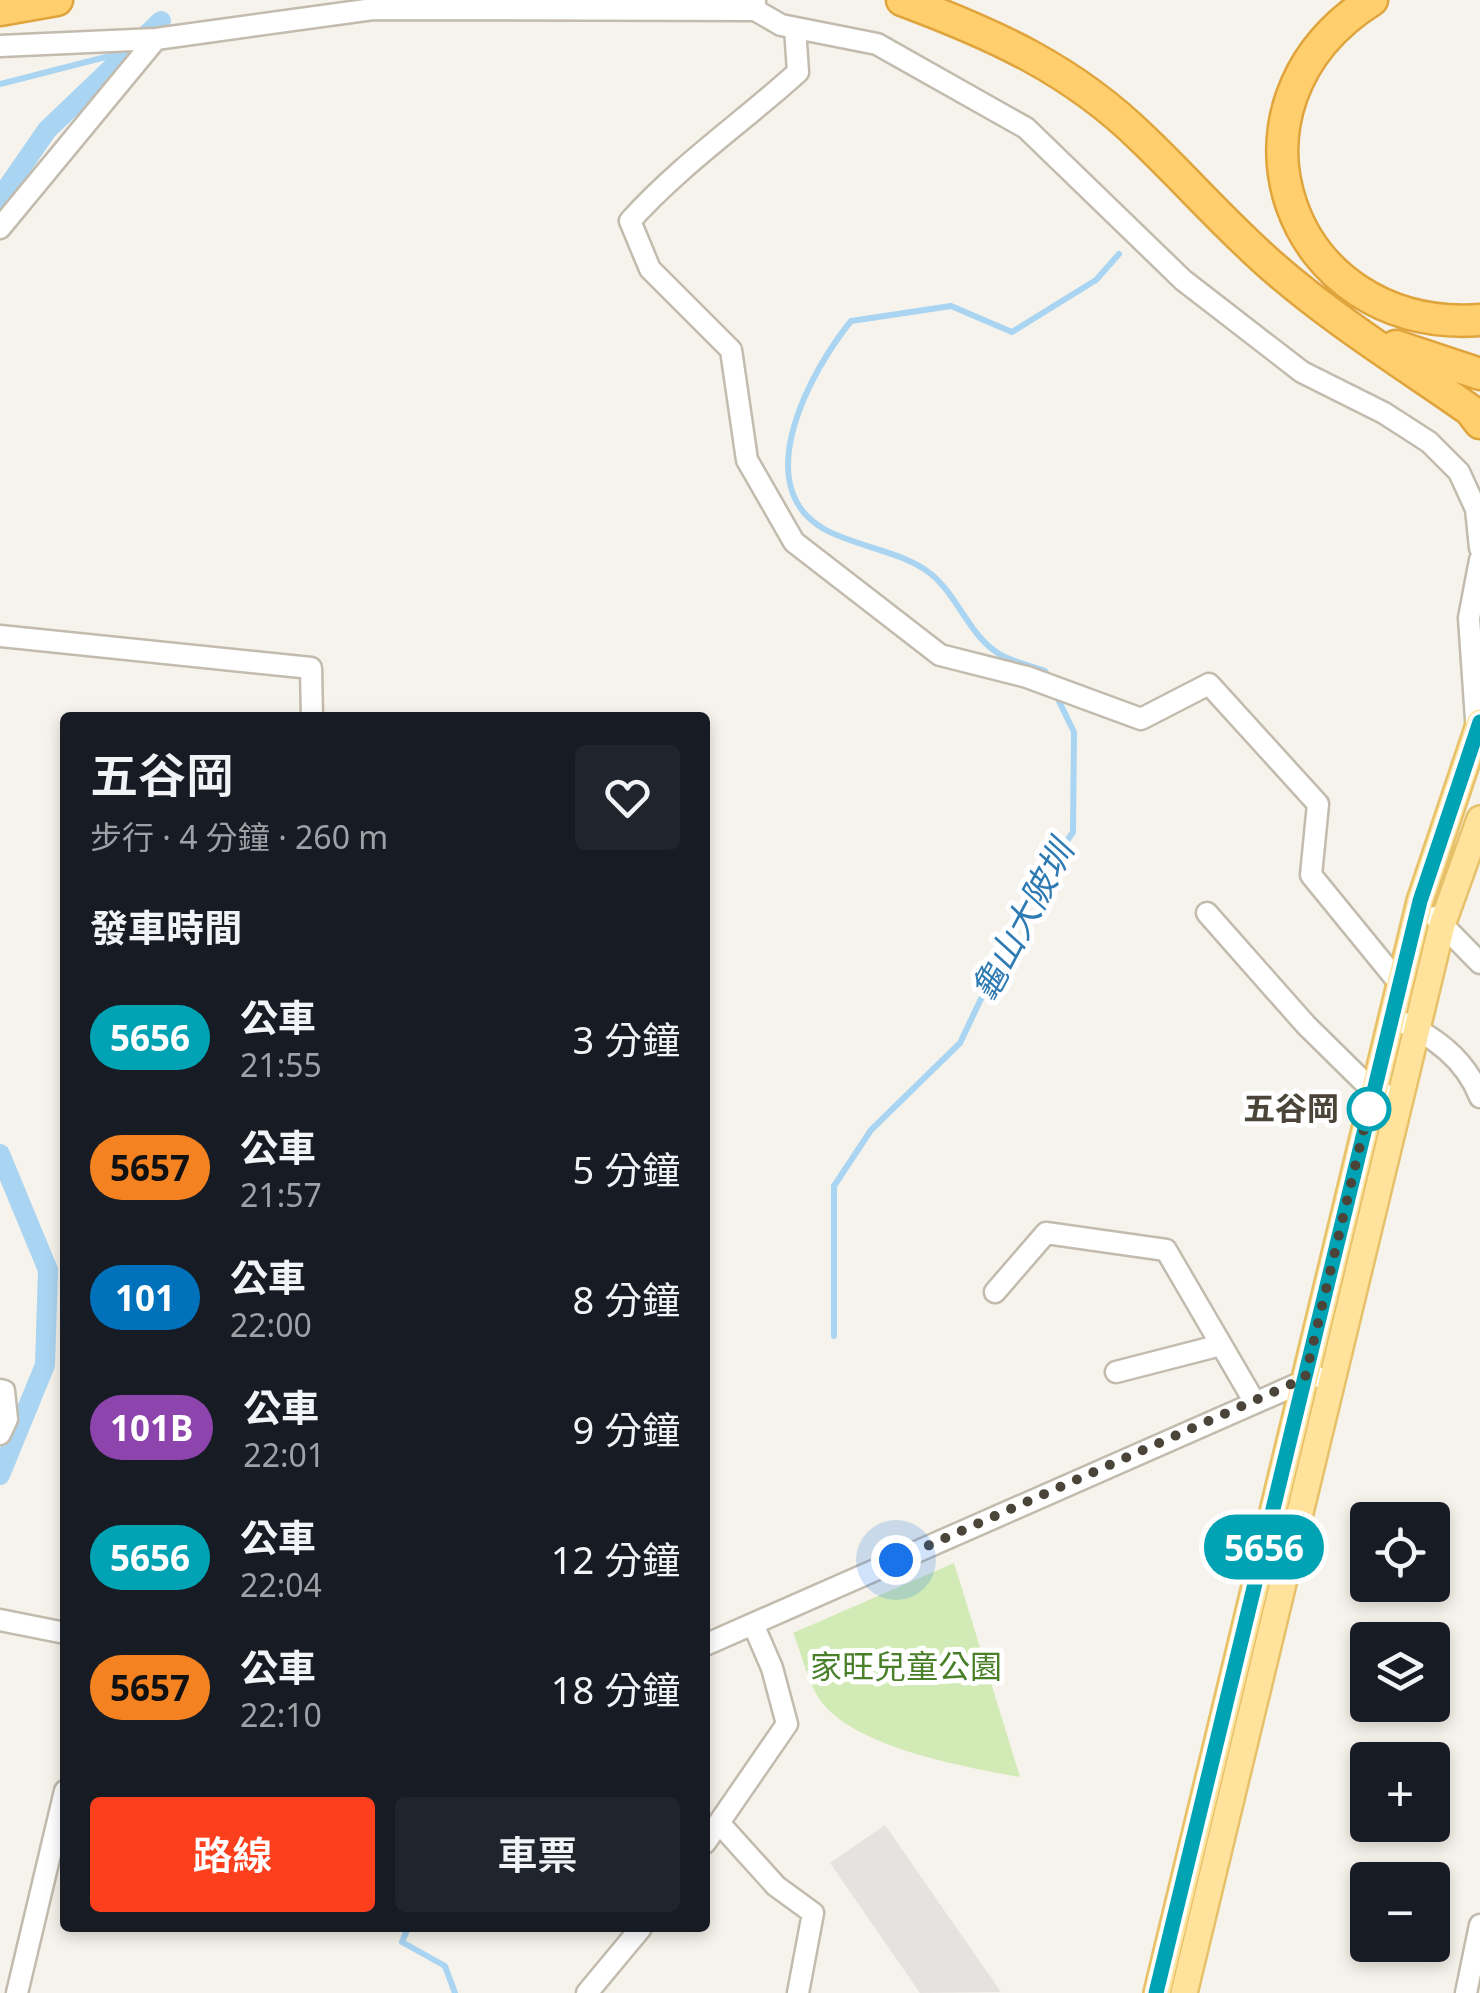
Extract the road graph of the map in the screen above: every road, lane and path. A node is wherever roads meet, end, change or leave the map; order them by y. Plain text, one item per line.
1 (58, 0) edge
2 (902, 0) edge
3 (1372, 0) edge
4 (755, 5) edge
5 (0, 10) edge
6 (795, 28) junction
7 (155, 39) junction
8 (0, 46) edge
9 (0, 228) edge
10 (1480, 320) edge
11 (1342, 326) junction
12 (1480, 374) edge
13 (1480, 423) edge
14 (1480, 548) edge
15 (1480, 560) edge
16 (0, 636) edge
17 (312, 712) edge
18 (1478, 728) edge
19 (1470, 779) edge
20 (1480, 819) edge
21 (1420, 901) junction
22 (1207, 913) dead end
23 (1442, 925) junction
24 (1480, 963) edge
25 (1400, 984) junction
26 (1392, 1018) junction
27 (1418, 1028) junction
28 (1373, 1091) junction
29 (1480, 1097) edge
30 (1401, 1098) junction
31 (995, 1292) dead end
32 (1221, 1345) junction
33 (1116, 1372) dead end
34 (1334, 1372) junction
35 (1305, 1378) junction
36 (0, 1390) edge
37 (1254, 1401) junction
38 (0, 1434) edge
39 (0, 1620) edge
40 (752, 1624) junction
41 (60, 1632) edge
42 (710, 1643) edge
43 (60, 1813) edge
44 (720, 1824) junction
45 (710, 1837) edge
46 (1480, 1924) edge
47 (1172, 1928) junction
48 (638, 1932) edge
49 (1197, 1936) junction
50 (17, 1993) edge
51 (587, 1993) edge
52 (798, 1993) edge
53 (1156, 1993) edge
54 (1184, 1993) edge
55 (1466, 1993) edge

1 - 5 highway
2 - 11 highway
3 - 10 highway
4 - 6 street
4 - 7 street
6 - 14 street
6 - 25 street
7 - 8 street
7 - 9 street
11 - 12 highway
11 - 13 highway
15 - 18 street
16 - 17 street
18 - 19 main road
19 - 21 main road
20 - 23 main road
21 - 23 street
21 - 25 main road
22 - 28 street
23 - 24 street
23 - 27 main road
25 - 26 main road
26 - 27 street
26 - 28 main road
27 - 29 street
27 - 30 main road
28 - 30 street
28 - 35 main road
30 - 34 main road
31 - 32 street
32 - 33 street
32 - 37 street
34 - 35 street
34 - 49 main road
35 - 37 street
35 - 47 main road
36 - 38 street
37 - 40 street
39 - 41 street
40 - 42 street
40 - 44 street
43 - 50 street
44 - 45 street
44 - 52 street
46 - 55 street
47 - 49 main road
47 - 53 main road
48 - 51 street
49 - 54 main road

